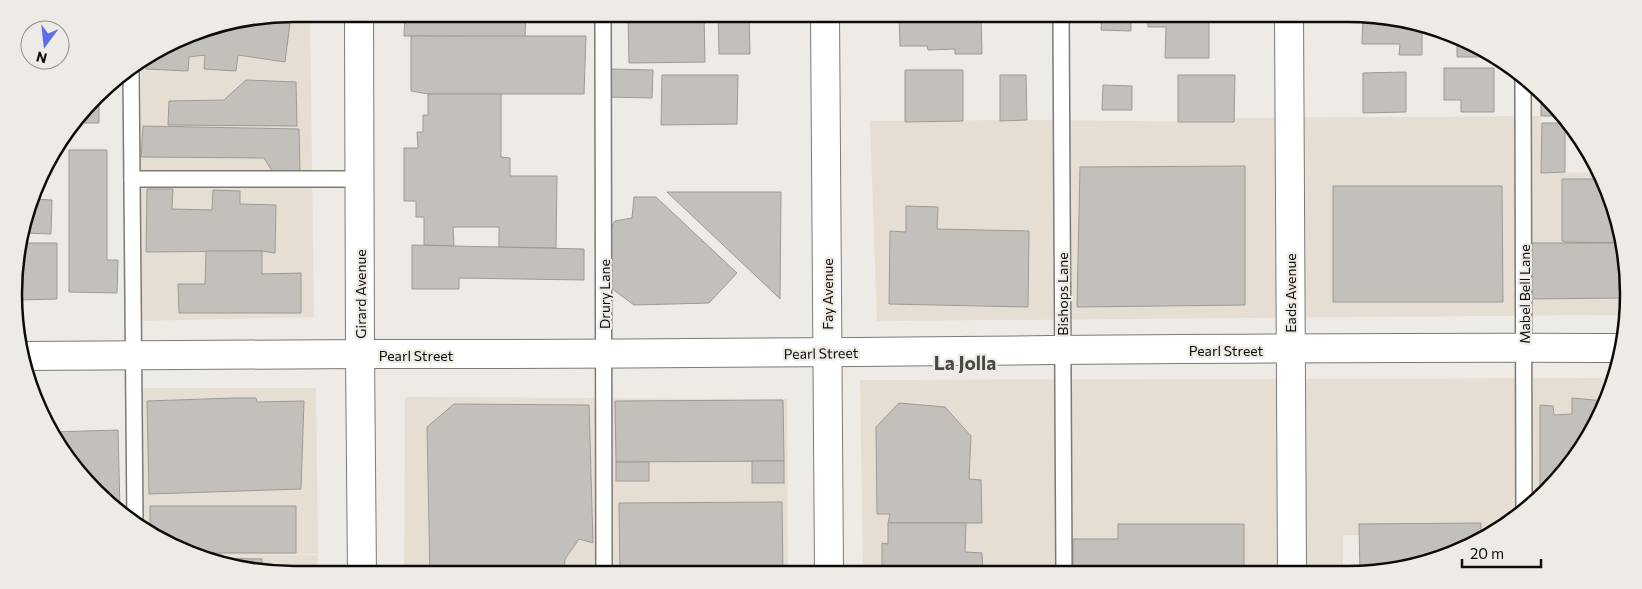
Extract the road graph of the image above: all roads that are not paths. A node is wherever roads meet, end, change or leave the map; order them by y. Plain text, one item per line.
1 (359, 22) edge
2 (603, 22) edge
3 (825, 22) edge
4 (1061, 22) edge
5 (1289, 22) edge
6 (131, 77) edge
7 (1523, 87) edge
8 (132, 179) junction
9 (360, 179) junction
10 (1524, 348) junction
11 (1614, 348) edge
12 (1291, 349) junction
13 (1063, 351) junction
14 (828, 352) junction
15 (360, 354) junction
16 (604, 355) junction
17 (30, 356) edge
18 (134, 356) junction
19 (1524, 501) edge
20 (135, 515) edge
21 (362, 566) edge
22 (604, 566) edge
23 (829, 566) edge
24 (1064, 566) edge
25 (1292, 566) edge

1 - 9 street, Girard Avenue
2 - 16 lane, Drury Lane
3 - 14 street, Fay Avenue
4 - 13 lane, Bishops Lane
5 - 12 street, Eads Avenue
6 - 8 lane
7 - 10 lane, Mabel Bell Lane
8 - 9 lane
8 - 18 lane
9 - 15 street, Girard Avenue
10 - 11 street, Pearl Street
10 - 12 street, Pearl Street
10 - 19 lane, Mabel Bell Lane
12 - 13 street, Pearl Street
12 - 25 street, Eads Avenue
13 - 14 street, Pearl Street
13 - 24 lane, Bishops Lane
14 - 16 street, Pearl Street
14 - 23 street, Fay Avenue
15 - 16 street, Pearl Street
15 - 18 street, Pearl Street
15 - 21 street, Girard Avenue
16 - 22 lane, Drury Lane
17 - 18 street, Pearl Street
18 - 20 lane

